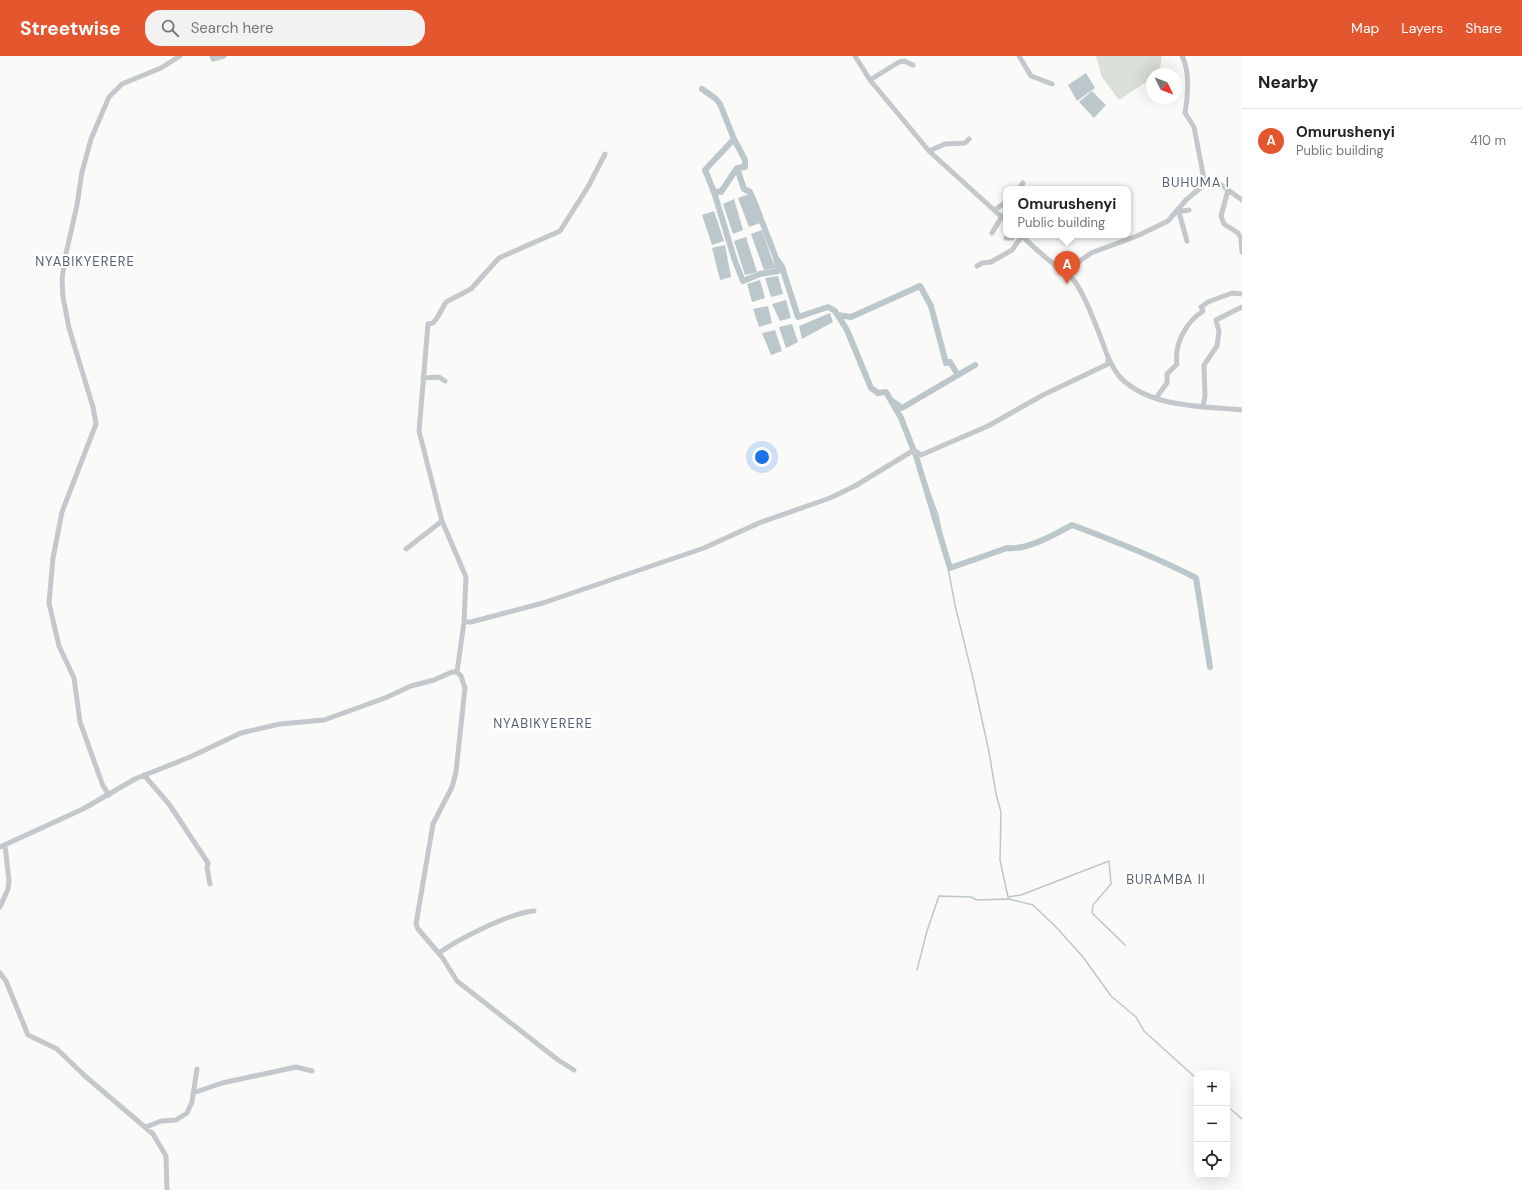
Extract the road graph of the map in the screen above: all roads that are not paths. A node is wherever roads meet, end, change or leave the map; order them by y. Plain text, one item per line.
1 (180, 56) edge
2 (212, 56) edge
3 (224, 56) edge
4 (855, 56) edge
5 (1019, 56) edge
6 (1182, 56) edge
7 (913, 65) dead end
8 (870, 80) junction
9 (1052, 84) dead end
10 (969, 138) dead end
11 (929, 151) junction
12 (605, 154) dead end
13 (1023, 183) dead end
14 (1205, 184) junction
15 (1020, 186) edge
16 (1228, 190) junction
17 (1242, 200) edge
18 (1003, 204) edge
19 (996, 209) junction
20 (1178, 209) junction
21 (1189, 210) dead end
22 (1003, 216) edge
23 (1003, 220) edge
24 (992, 233) dead end
25 (1006, 238) dead end
26 (1012, 238) edge
27 (1019, 238) edge
28 (1025, 238) edge
29 (1187, 241) dead end
30 (1242, 252) edge
31 (977, 266) dead end
32 (1065, 272) junction
33 (1241, 294) edge
34 (1242, 301) edge
35 (1242, 307) edge
36 (1108, 359) junction
37 (423, 378) junction
38 (445, 381) dead end
39 (1156, 398) junction
40 (1203, 406) junction
41 (1242, 410) edge
42 (442, 521) junction
43 (406, 549) dead end
44 (464, 622) junction
45 (457, 672) junction
46 (144, 775) junction
47 (109, 794) junction
48 (3, 846) edge
49 (210, 884) dead end
50 (0, 907) edge
51 (534, 911) dead end
52 (439, 953) junction
53 (0, 973) edge
54 (197, 1069) dead end
55 (574, 1070) dead end
56 (312, 1071) dead end
57 (193, 1093) junction
58 (146, 1127) junction
59 (167, 1190) edge

1 - 47 street
2 - 3 street
4 - 8 street
5 - 9 street
6 - 14 street
7 - 8 street
8 - 11 street
10 - 11 street
11 - 19 street
12 - 37 street
13 - 15 street
14 - 16 street
14 - 20 street
16 - 17 street
16 - 30 street
18 - 19 street
19 - 22 street
20 - 21 street
20 - 29 street
20 - 32 street
23 - 24 street
25 - 26 street
27 - 31 street
28 - 32 street
32 - 36 street
33 - 34 street
33 - 39 street
35 - 40 street
36 - 39 street
36 - 44 street
37 - 38 street
37 - 42 street
39 - 40 street
40 - 41 street
42 - 43 street
42 - 44 street
44 - 45 street
45 - 46 street
45 - 52 street
46 - 47 street
46 - 49 street
47 - 48 street
48 - 50 street
51 - 52 street
52 - 55 street
53 - 58 street
54 - 57 street
56 - 57 street
57 - 58 street
58 - 59 street

